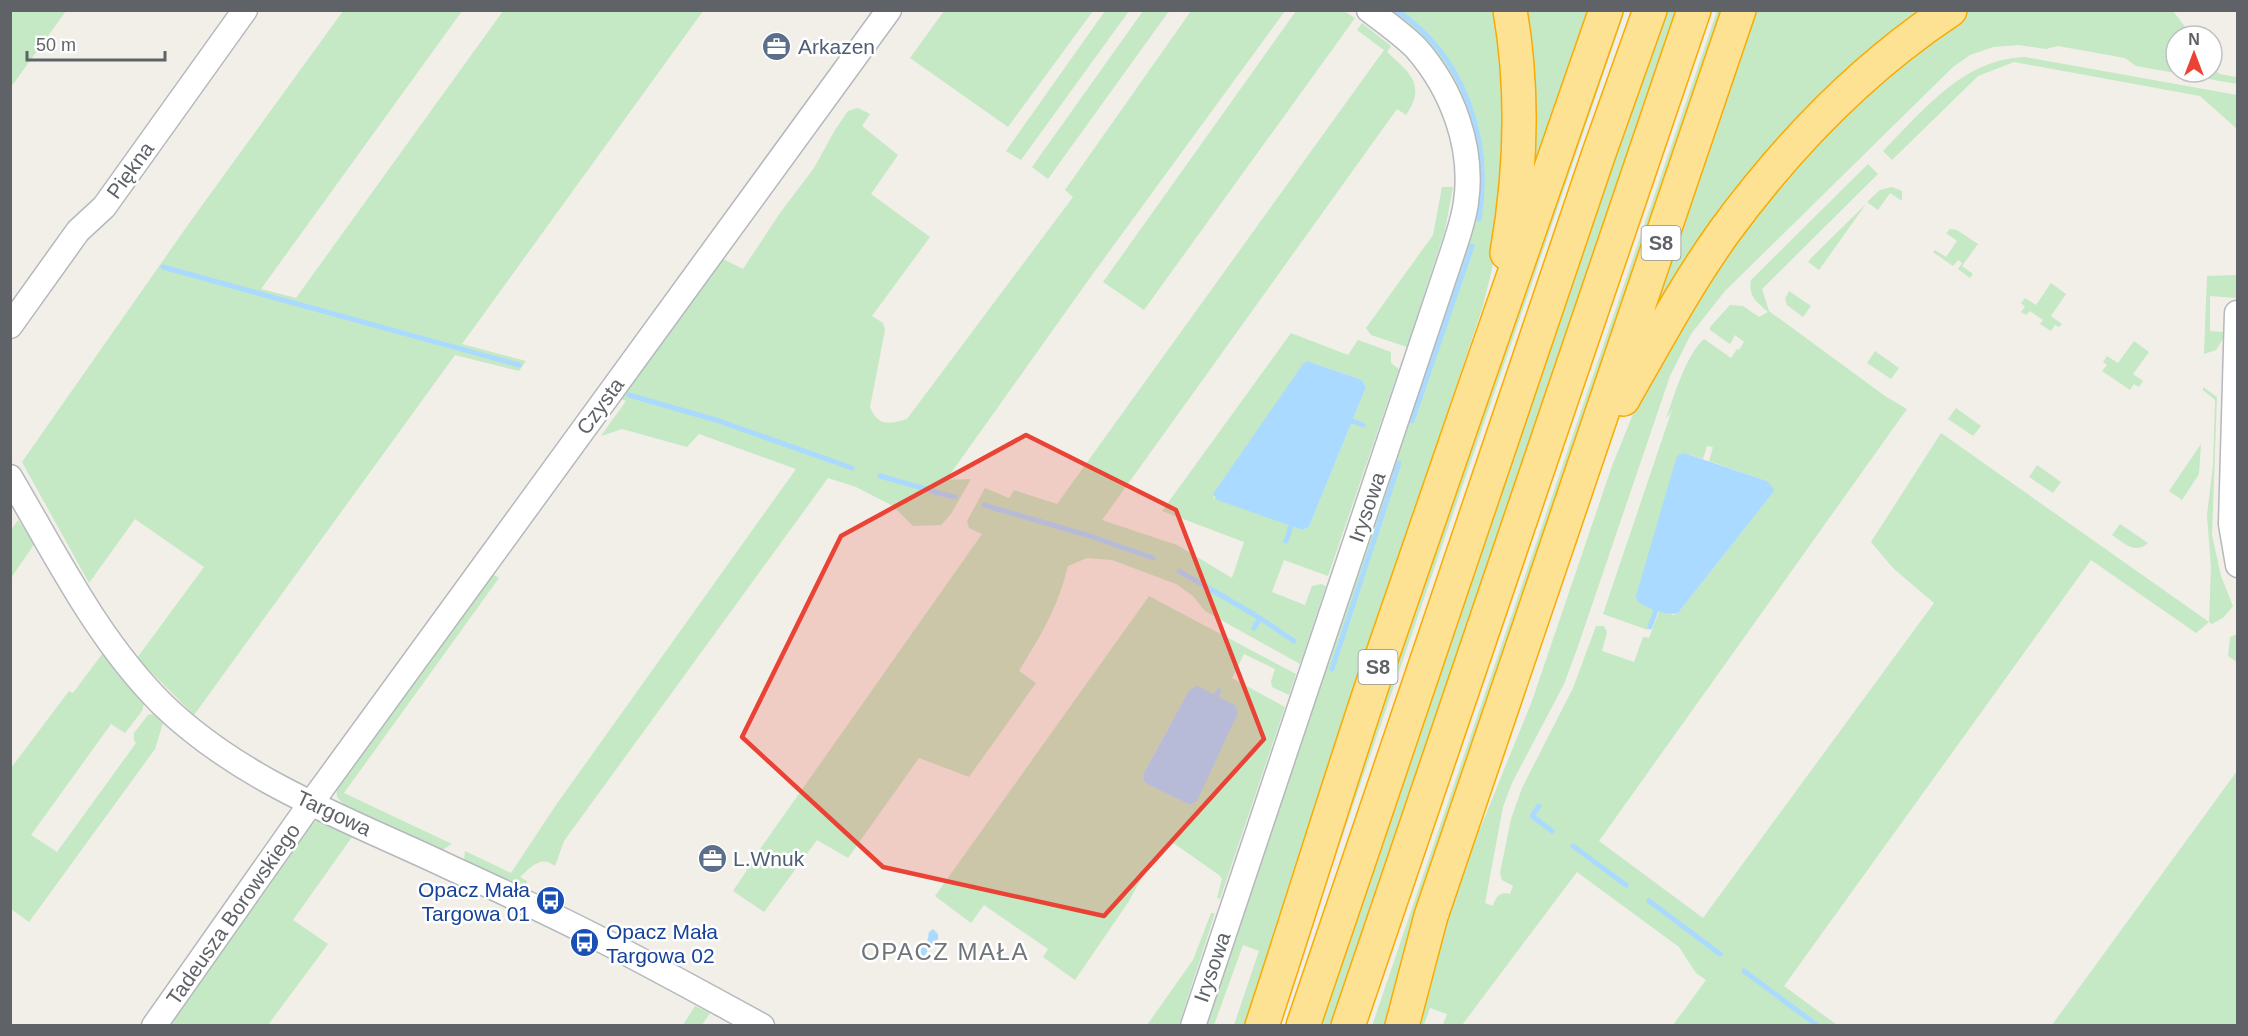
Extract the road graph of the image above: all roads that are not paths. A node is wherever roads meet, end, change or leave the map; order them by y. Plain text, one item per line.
1 (245, 10) edge
2 (889, 10) edge
3 (1369, 10) edge
4 (1510, 10) edge
5 (1606, 10) edge
6 (1650, 10) edge
7 (1694, 10) edge
8 (1739, 10) edge
9 (1950, 10) edge
10 (2237, 313) edge
11 (10, 326) edge
12 (1490, 339) junction
13 (1581, 474) junction
14 (10, 477) edge
15 (2238, 565) edge
16 (312, 803) junction
17 (154, 1026) edge
18 (762, 1026) edge
19 (1193, 1026) edge
20 (1262, 1026) edge
21 (1304, 1026) edge
22 (1348, 1026) edge
23 (1402, 1026) edge

1 - 11 street, Piękna
2 - 16 street, Czysta
3 - 19 street, Irysowa
4 - 12 highway, S8
5 - 12 highway
6 - 21 highway
7 - 22 highway
8 - 13 highway, S8
9 - 13 highway
10 - 15 street
12 - 20 highway, S8
13 - 23 highway, S8
14 - 16 street, Targowa
16 - 17 street, Tadeusza Borowskiego
16 - 18 street, Targowa

